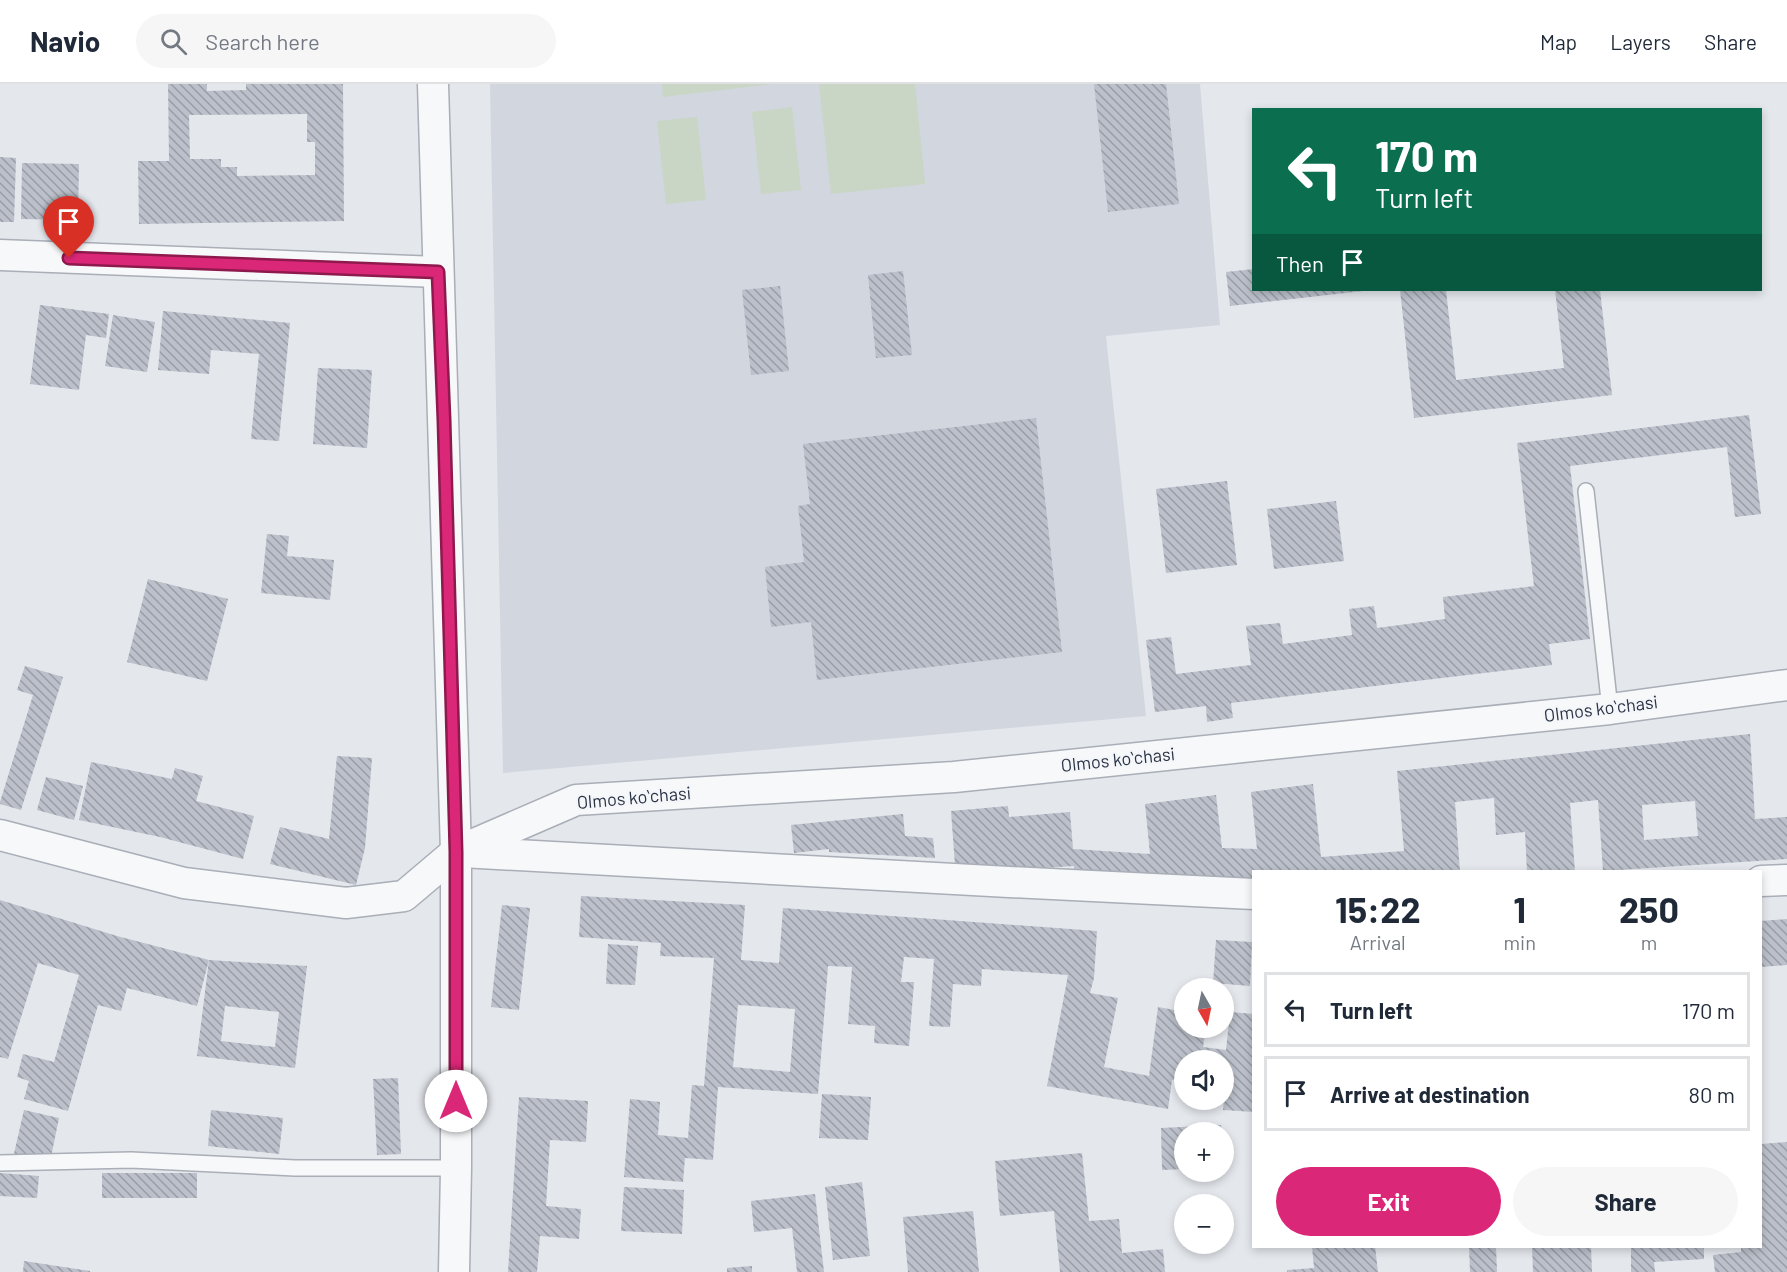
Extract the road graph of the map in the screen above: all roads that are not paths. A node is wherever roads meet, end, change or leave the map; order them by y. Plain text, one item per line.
1 (433, 84) edge
2 (0, 255) edge
3 (438, 272) junction
4 (1586, 491) dead end
5 (1787, 685) edge
6 (1610, 709) junction
7 (0, 835) edge
8 (456, 852) junction
9 (1787, 880) edge
10 (1762, 881) edge
11 (1252, 894) edge
12 (0, 1163) edge
13 (456, 1168) junction
14 (454, 1272) edge

1 - 3 street
2 - 3 street
3 - 8 street
4 - 6 lane
5 - 6 street, Olmos koʻchasi
6 - 8 street, Olmos koʻchasi
7 - 8 street, Olmos koʻchasi
8 - 11 street
8 - 13 street
9 - 10 street
12 - 13 lane
13 - 14 street

